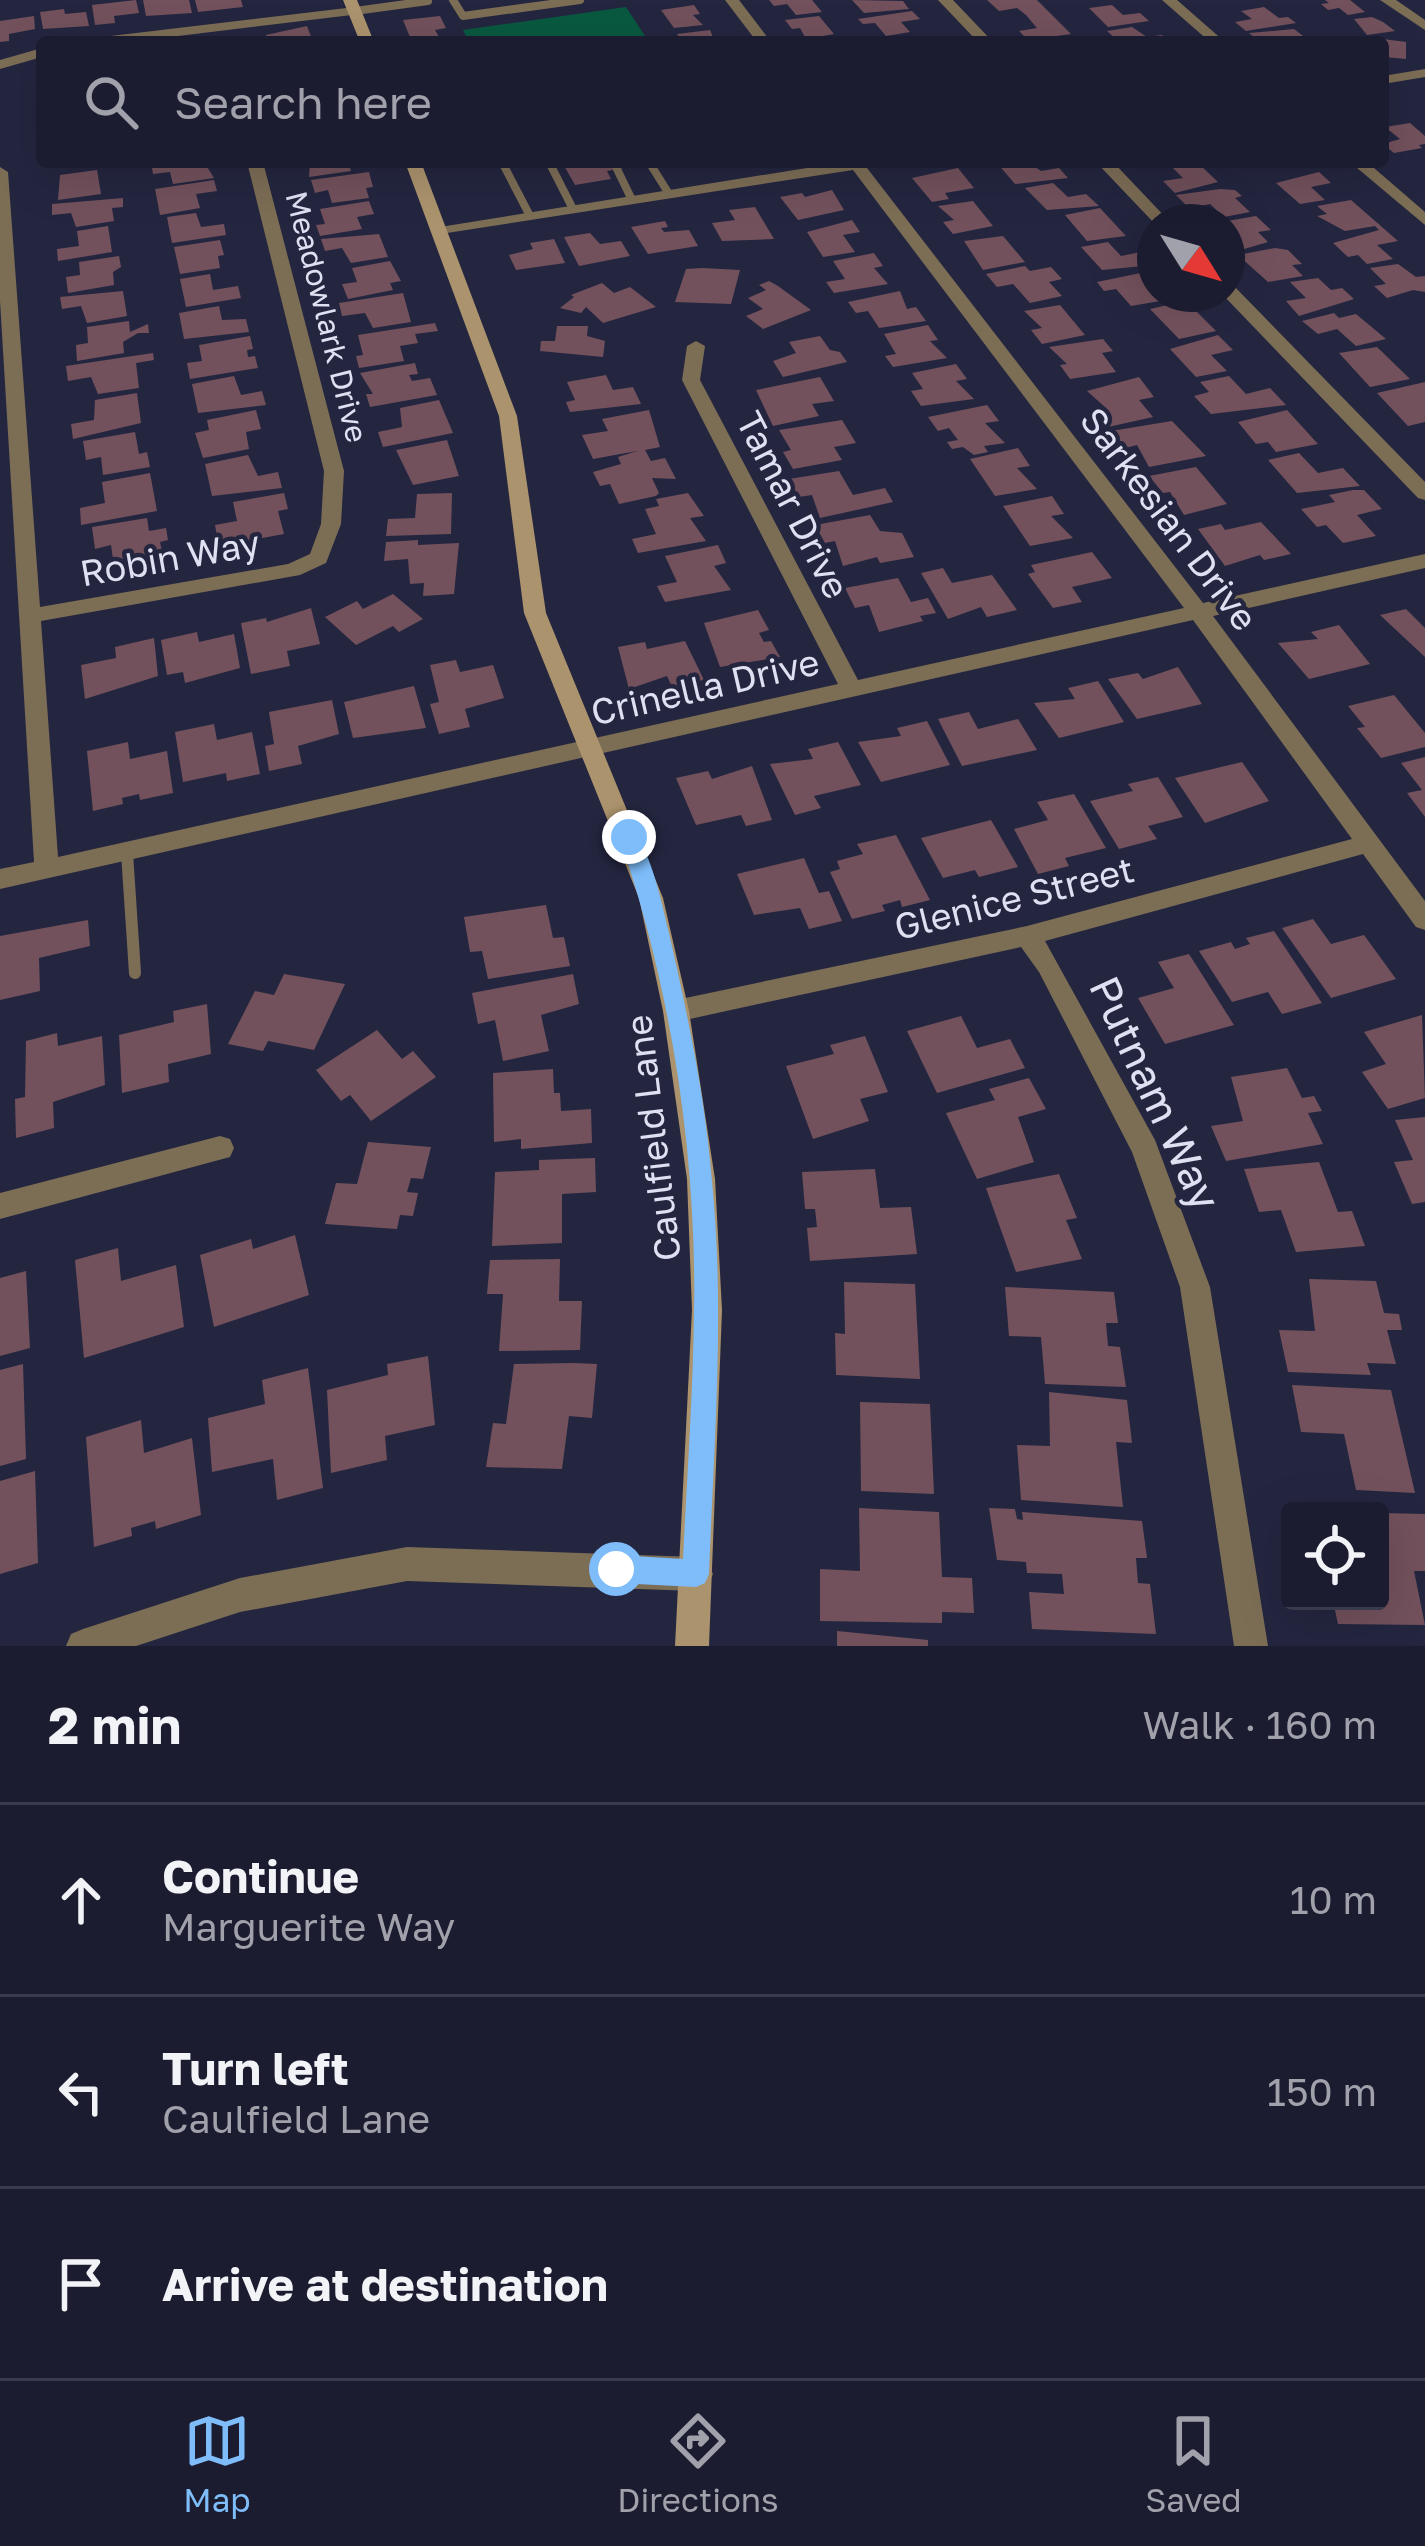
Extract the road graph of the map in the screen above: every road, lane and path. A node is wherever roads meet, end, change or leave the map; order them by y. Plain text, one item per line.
1 (453, 0) edge
2 (580, 0) edge
3 (732, 0) edge
4 (945, 0) edge
5 (1169, 0) edge
6 (1387, 0) edge
7 (428, 1) edge
8 (352, 5) edge
9 (1425, 26) edge
10 (221, 35) edge
11 (365, 36) edge
12 (759, 36) edge
13 (980, 36) edge
14 (1211, 36) edge
15 (36, 54) edge
16 (0, 65) edge
17 (1425, 73) edge
18 (1389, 79) edge
19 (257, 168) edge
20 (415, 168) edge
21 (505, 168) edge
22 (552, 168) edge
23 (653, 168) edge
24 (831, 168) edge
25 (866, 168) edge
26 (1110, 168) edge
27 (1365, 168) edge
28 (617, 169) dead end
29 (0, 172) edge
30 (669, 194) junction
31 (632, 200) junction
32 (1145, 204) edge
33 (573, 209) junction
34 (530, 216) junction
35 (1425, 220) edge
36 (440, 232) junction
37 (1245, 309) edge
38 (696, 346) dead end
39 (1425, 494) edge
40 (319, 558) joint
41 (1425, 560) edge
42 (1198, 612) junction
43 (30, 616) junction
44 (852, 690) junction
45 (594, 750) junction
46 (1366, 844) junction
47 (127, 853) junction
48 (47, 871) junction
49 (0, 879) edge
50 (1425, 920) edge
51 (1027, 936) junction
52 (135, 973) dead end
53 (676, 1011) junction
54 (220, 1148) dead end
55 (0, 1206) edge
56 (696, 1574) junction
57 (83, 1646) edge
58 (692, 1646) edge
59 (1251, 1646) edge

1 - 2 lane
3 - 12 street
4 - 13 street
5 - 14 street
6 - 9 street
7 - 8 lane
8 - 10 street
8 - 11 main road
15 - 16 street
17 - 18 street
19 - 40 street, Meadowlark Drive
20 - 36 main road, Caulfield Lane
21 - 34 lane
22 - 33 lane
23 - 30 lane
24 - 30 street
25 - 42 street, Sarkesian Drive
26 - 32 street
27 - 35 street
28 - 31 lane
29 - 43 street
30 - 31 street
31 - 33 street
33 - 34 street
34 - 36 street
36 - 45 main road, Caulfield Lane
37 - 39 street
38 - 44 street, Tamar Drive
40 - 43 street, Robin Way
41 - 42 street, Crinella Drive
42 - 44 street, Crinella Drive
42 - 46 street, Sarkesian Drive
43 - 48 street
44 - 45 street, Crinella Drive
45 - 47 street, Crinella Drive
45 - 53 main road, Caulfield Lane
46 - 50 street, Sarkesian Drive
46 - 51 street, Glenice Street
47 - 48 street, Crinella Drive
47 - 52 lane
48 - 49 street, Crinella Drive
51 - 53 street, Glenice Street
51 - 59 street, Putnam Way
53 - 56 main road, Caulfield Lane
54 - 55 street
56 - 57 street
56 - 58 main road, Caulfield Lane

